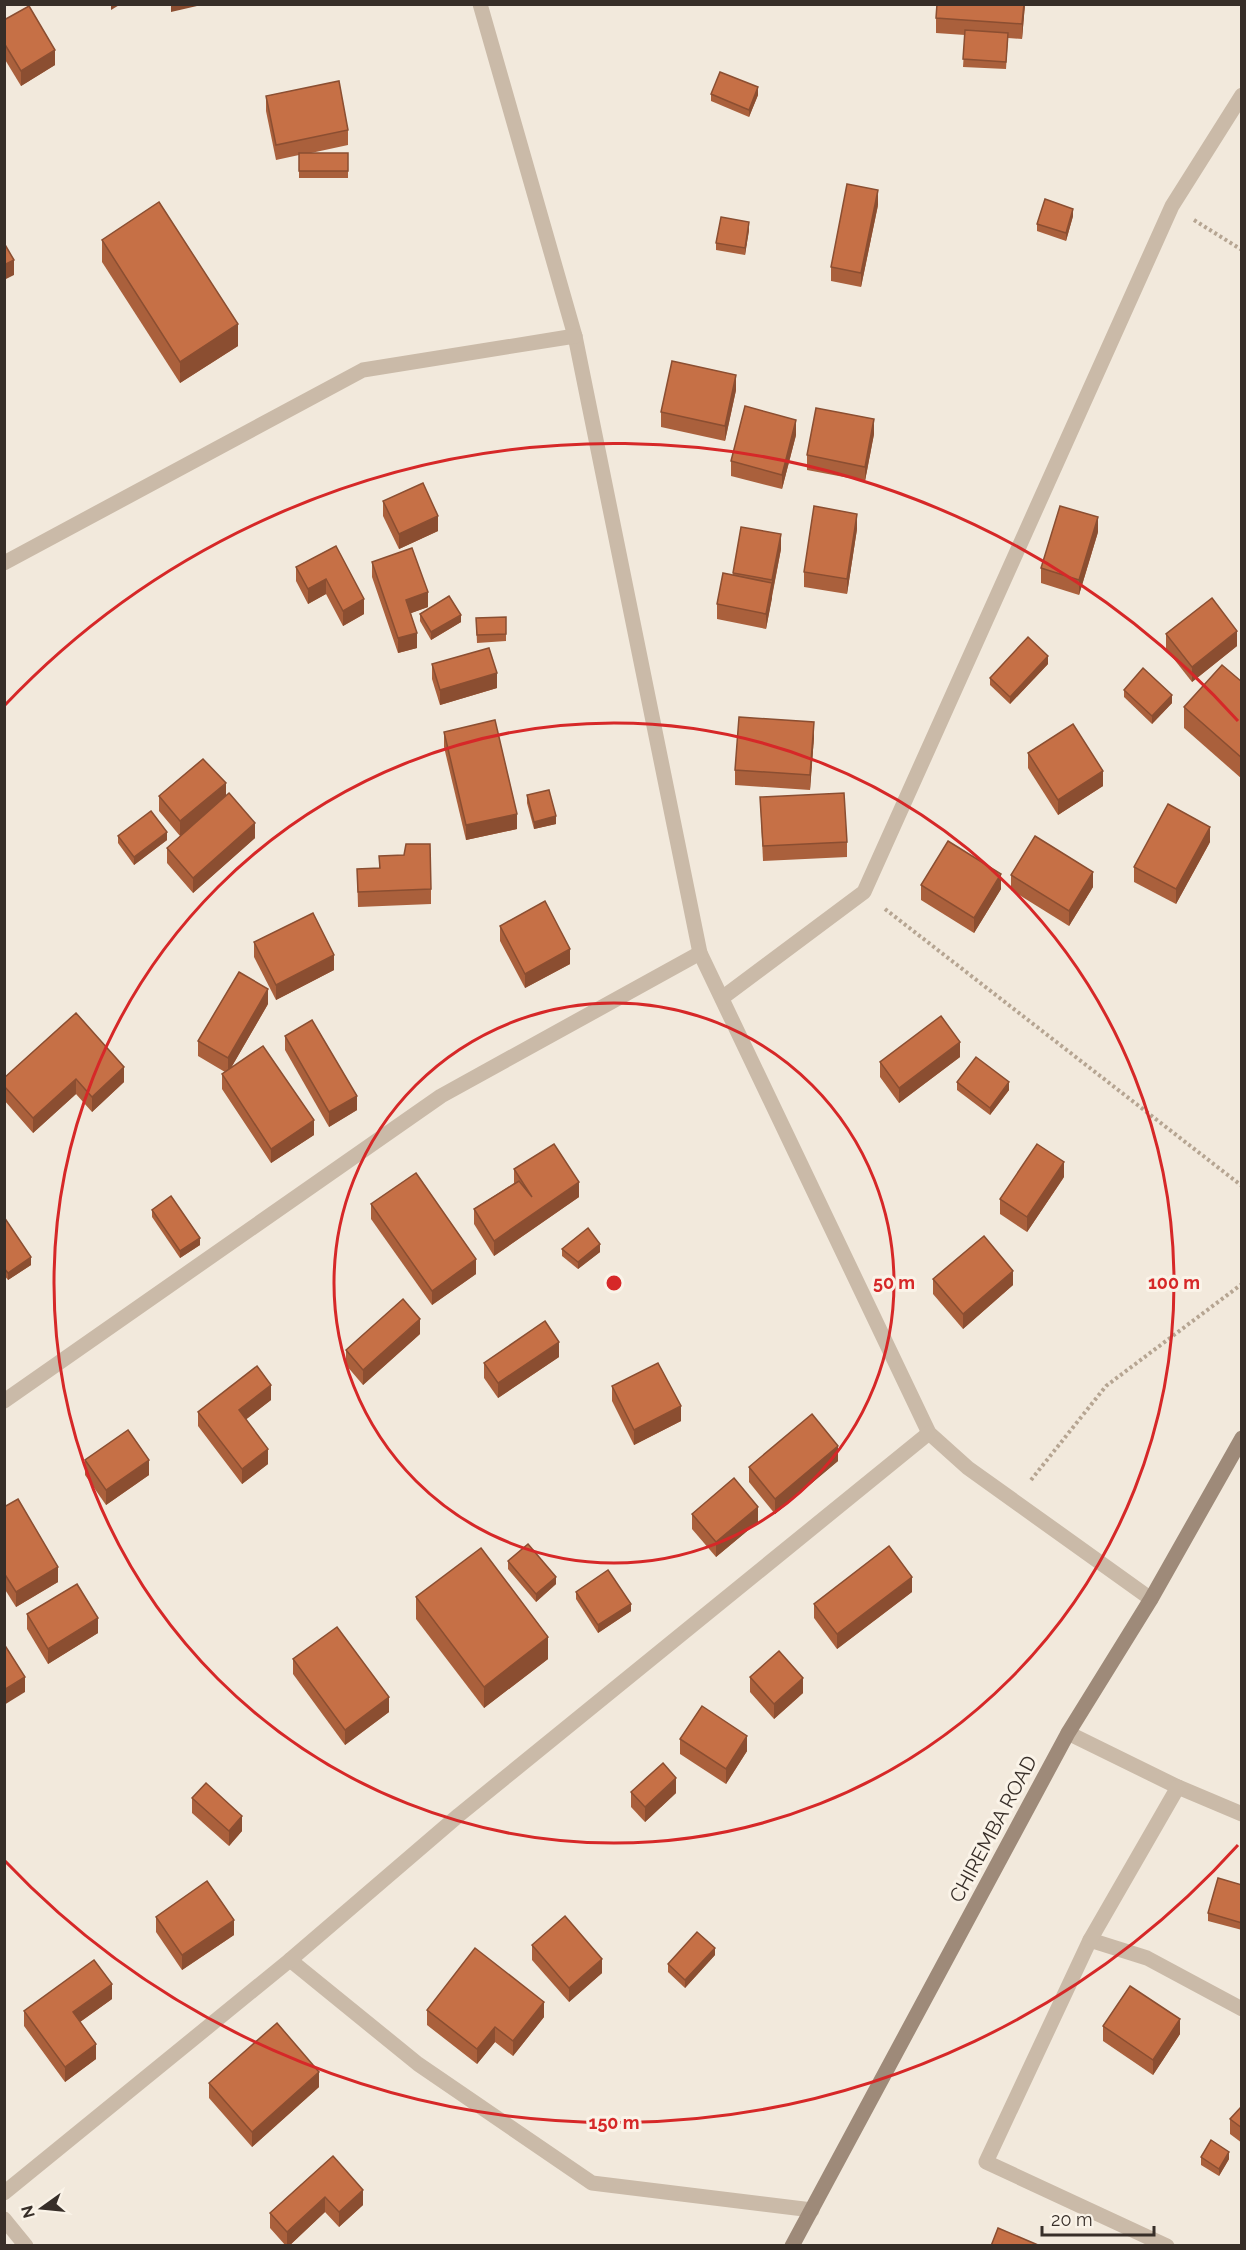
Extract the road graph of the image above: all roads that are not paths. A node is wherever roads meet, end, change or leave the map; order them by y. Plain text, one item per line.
1 (480, 4) edge
2 (1242, 95) edge
3 (575, 336) junction
4 (4, 563) edge
5 (700, 953) junction
6 (722, 998) junction
7 (4, 1401) edge
8 (929, 1433) junction
9 (1242, 1437) edge
10 (1151, 1599) junction
11 (1068, 1734) junction
12 (1178, 1787) junction
13 (1242, 1814) edge
14 (1090, 1940) junction
15 (290, 1960) junction
16 (1242, 2009) edge
17 (4, 2193) edge
18 (812, 2210) junction
19 (4, 2219) edge
20 (26, 2246) edge
21 (792, 2246) edge
22 (1167, 2246) edge

1 - 3 street
2 - 6 street
3 - 4 street
3 - 5 street
5 - 6 street
5 - 7 street
6 - 8 street
8 - 10 street
8 - 15 street
9 - 10 main road, CHIREMBA ROAD
10 - 11 main road, CHIREMBA ROAD
11 - 12 street
11 - 18 main road, CHIREMBA ROAD
12 - 13 street
12 - 14 street
14 - 16 street
14 - 22 street
15 - 17 street
15 - 18 street
18 - 21 main road, CHIREMBA ROAD
19 - 20 street

